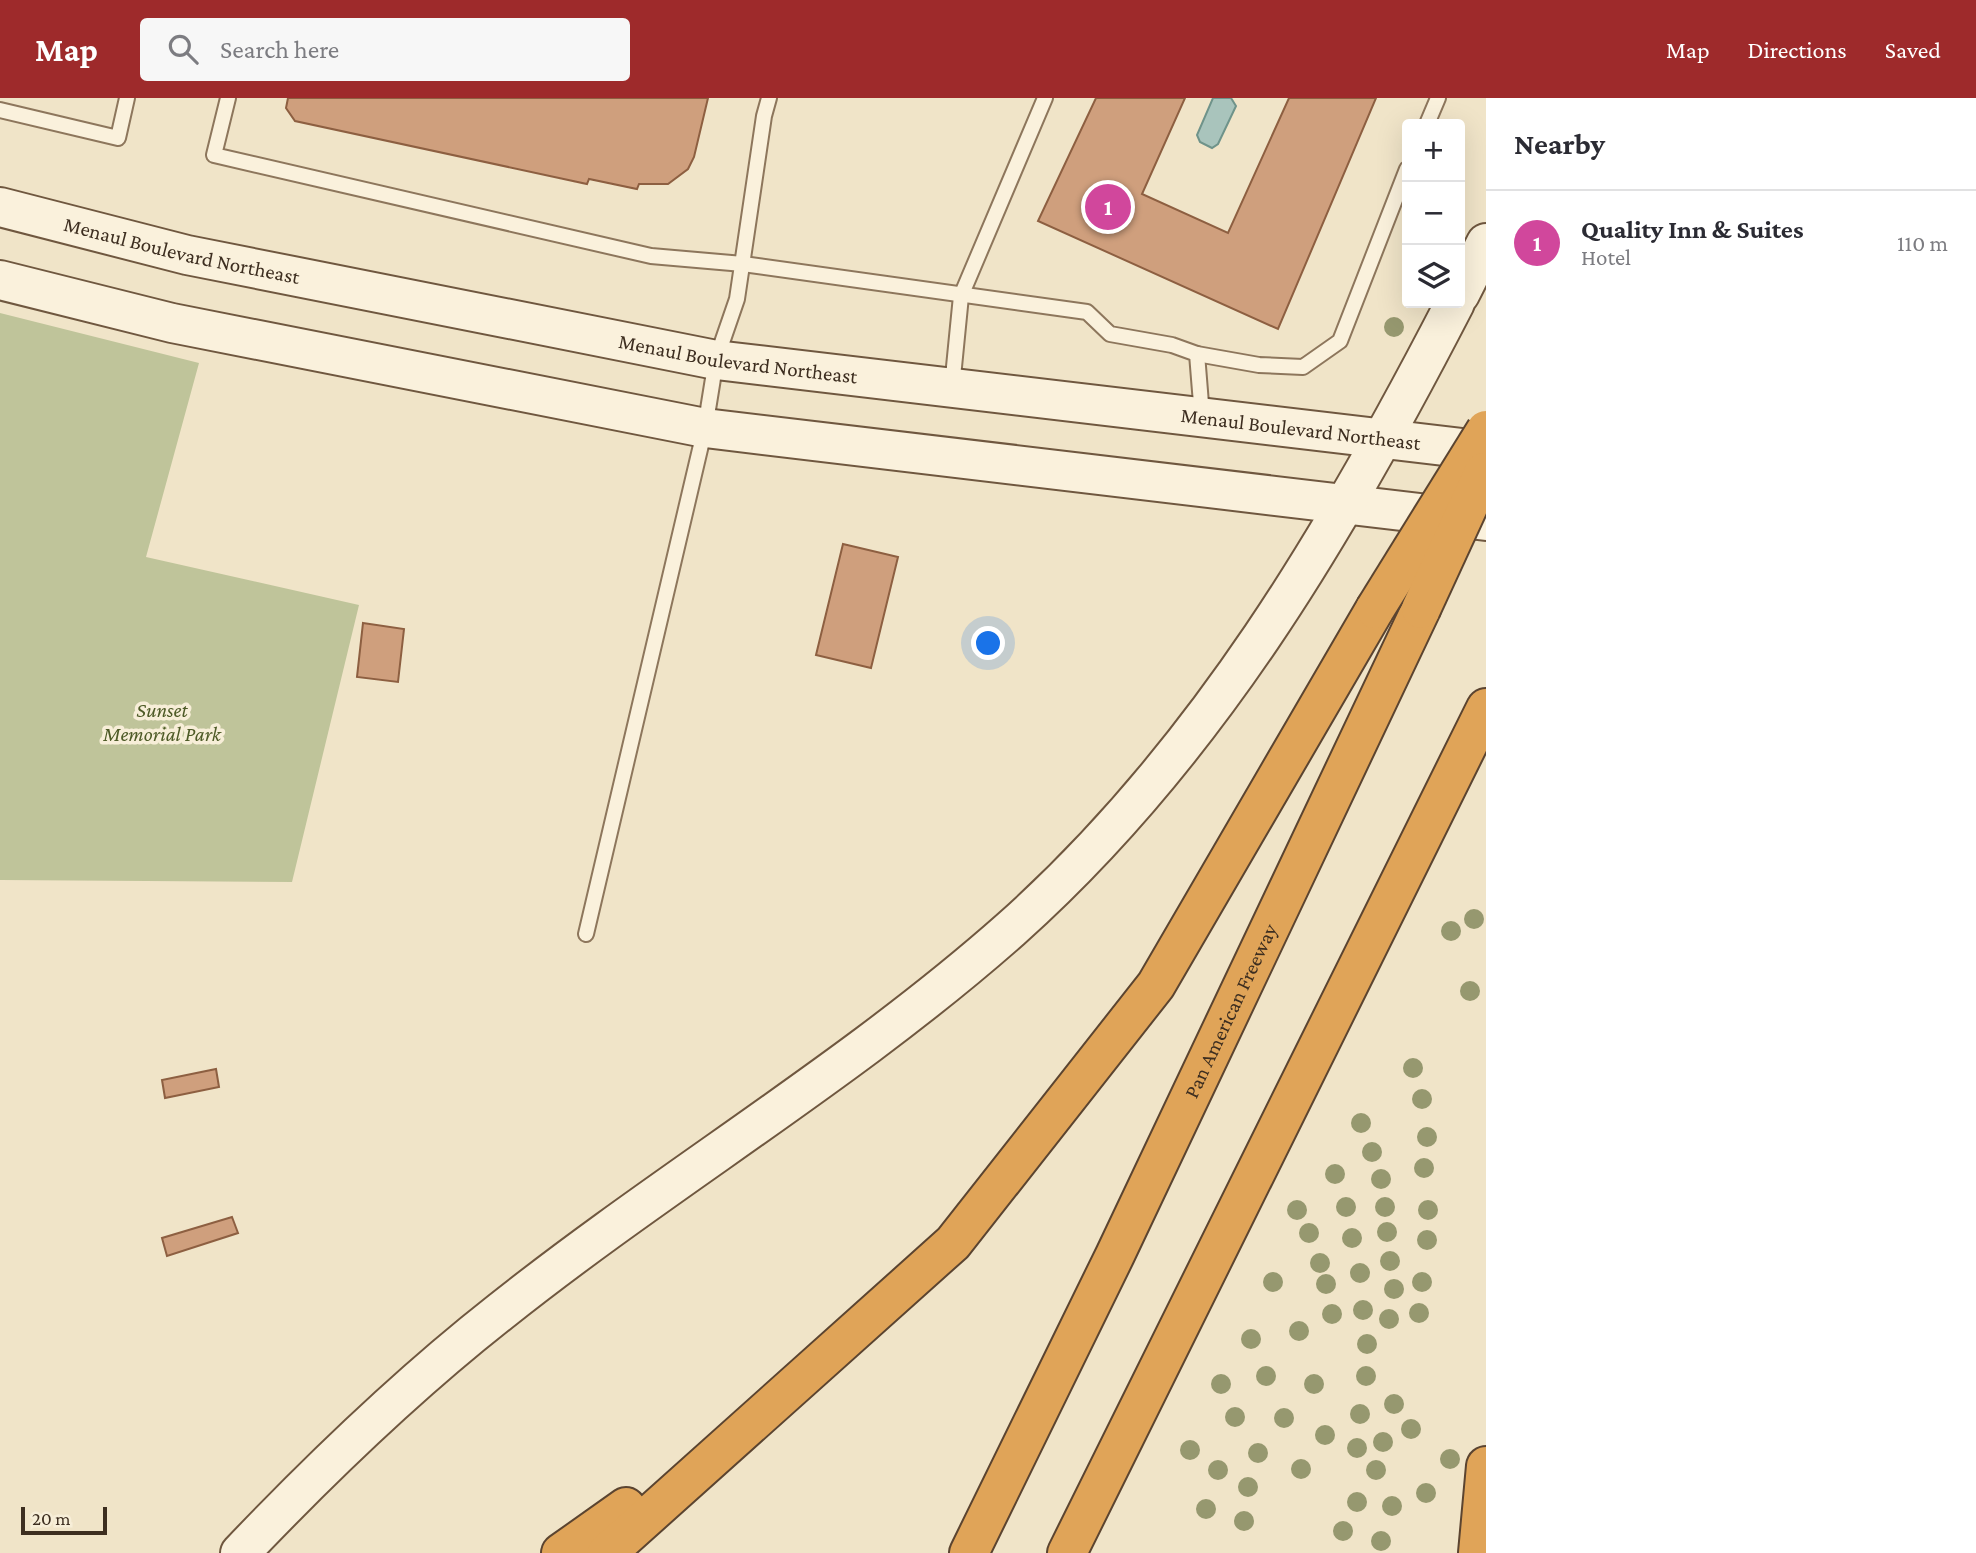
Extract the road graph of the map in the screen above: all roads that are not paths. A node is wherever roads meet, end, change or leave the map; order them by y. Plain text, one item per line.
1 (127, 98) edge
2 (228, 98) edge
3 (769, 98) edge
4 (1045, 98) edge
5 (1438, 98) edge
6 (0, 110) edge
7 (1429, 119) edge
8 (1402, 182) edge
9 (0, 207) edge
10 (1486, 243) edge
11 (743, 264) junction
12 (0, 280) edge
13 (1465, 284) edge
14 (961, 296) junction
15 (1452, 308) edge
16 (1198, 354) junction
17 (716, 360) junction
18 (952, 387) junction
19 (1202, 417) junction
20 (705, 428) junction
21 (1486, 430) edge
22 (1384, 439) junction
23 (1486, 451) edge
24 (1486, 467) edge
25 (1346, 506) junction
26 (1486, 521) edge
27 (1486, 708) edge
28 (586, 934) dead end
29 (814, 1370) junction
30 (1486, 1466) edge
31 (240, 1553) edge
32 (561, 1553) edge
33 (607, 1553) edge
34 (969, 1553) edge
35 (1068, 1553) edge
36 (1478, 1553) edge

1 - 6 lane
2 - 11 lane
3 - 11 lane
4 - 14 lane
5 - 7 lane
8 - 16 lane
9 - 17 main road, Menaul Boulevard Northeast
10 - 13 main road
11 - 14 lane
11 - 17 lane
12 - 20 main road
14 - 16 lane
14 - 18 lane
15 - 22 main road
16 - 19 lane
17 - 18 main road, Menaul Boulevard Northeast
17 - 20 lane
18 - 19 main road, Menaul Boulevard Northeast
19 - 22 main road, Menaul Boulevard Northeast
20 - 25 main road
20 - 28 lane
21 - 29 highway, bridge
22 - 23 main road, Menaul Boulevard Northeast
22 - 25 main road
24 - 34 highway, Pan American Freeway, bridge
25 - 26 main road
25 - 31 main road
27 - 35 highway
29 - 32 highway
29 - 33 highway
30 - 36 highway

